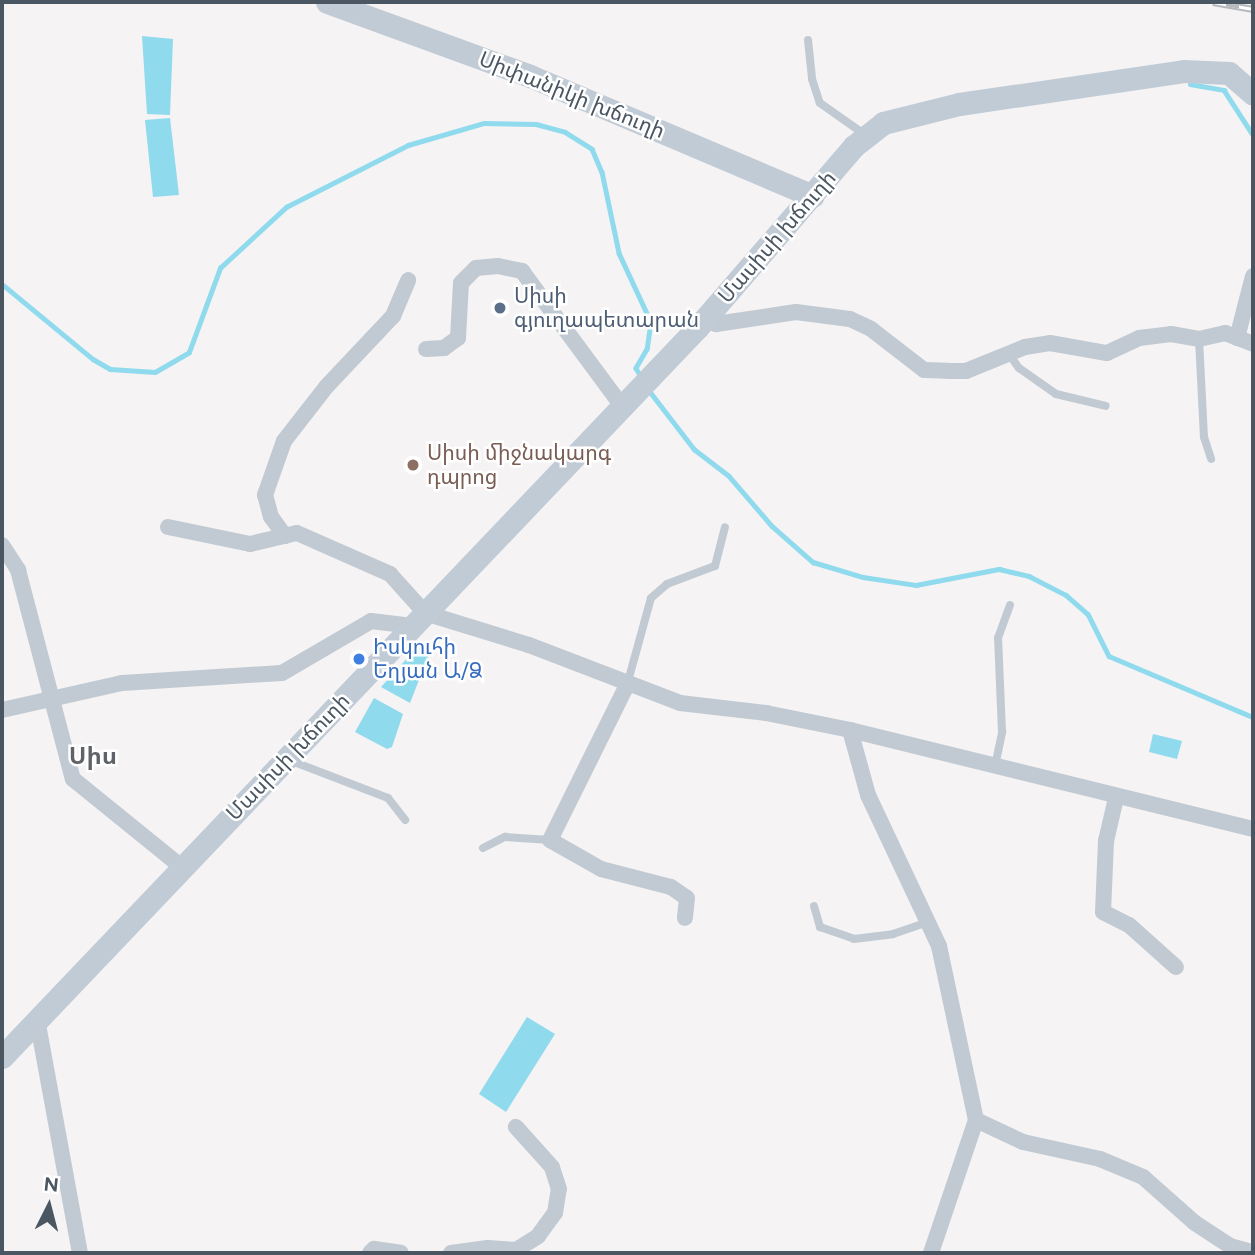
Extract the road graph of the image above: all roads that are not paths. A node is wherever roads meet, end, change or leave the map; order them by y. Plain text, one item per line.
1 (327, 2) edge
2 (808, 40) dead end
3 (1253, 94) edge
4 (866, 136) junction
5 (813, 196) junction
6 (1253, 276) edge
7 (408, 280) dead end
8 (701, 323) junction
9 (1237, 338) junction
10 (1199, 339) junction
11 (1253, 344) edge
12 (426, 349) dead end
13 (1008, 353) junction
14 (621, 405) junction
15 (1106, 406) dead end
16 (1211, 459) dead end
17 (169, 527) dead end
18 (725, 527) dead end
19 (285, 536) junction
20 (2, 545) edge
21 (1010, 605) dead end
22 (419, 620) junction
23 (627, 685) junction
24 (55, 697) junction
25 (2, 710) edge
26 (850, 730) junction
27 (286, 759) junction
28 (995, 766) junction
29 (1116, 798) junction
30 (405, 820) dead end
31 (1253, 829) edge
32 (550, 840) junction
33 (483, 848) dead end
34 (183, 868) junction
35 (814, 906) dead end
36 (685, 918) dead end
37 (928, 922) junction
38 (1175, 967) dead end
39 (37, 1019) junction
40 (2, 1057) edge
41 (976, 1120) junction
42 (516, 1127) dead end
43 (1253, 1252) edge
44 (80, 1253) edge
45 (370, 1253) edge
46 (401, 1253) edge
47 (451, 1253) edge
48 (931, 1253) edge

1 - 5 main road, Սիփանիկի խճուղի
2 - 4 lane
3 - 4 main road, Մասիսի խճուղի
4 - 5 main road, Մասիսի խճուղի
5 - 8 main road, Մասիսի խճուղի
6 - 9 street
7 - 19 street
8 - 13 street
8 - 14 main road, Մասիսի խճուղի
9 - 10 street
9 - 11 street
10 - 13 street
10 - 16 lane
12 - 14 street
13 - 15 lane
14 - 22 main road, Մասիսի խճուղի
17 - 19 street
18 - 23 lane
19 - 22 street
20 - 24 street
21 - 28 lane
22 - 23 street
22 - 24 street
22 - 27 main road, Մասիսի խճուղի
23 - 26 street
23 - 32 street
24 - 25 street
24 - 34 street
26 - 28 street
26 - 37 street
27 - 30 lane
27 - 34 main road, Մասիսի խճուղի
28 - 29 street
29 - 31 street
29 - 38 street
32 - 33 lane
32 - 36 street
34 - 39 main road, Մասիսի խճուղի
35 - 37 lane
37 - 41 street
39 - 40 main road, Մասիսի խճուղի
39 - 44 street
41 - 43 street
41 - 48 street
42 - 47 street
45 - 46 street

